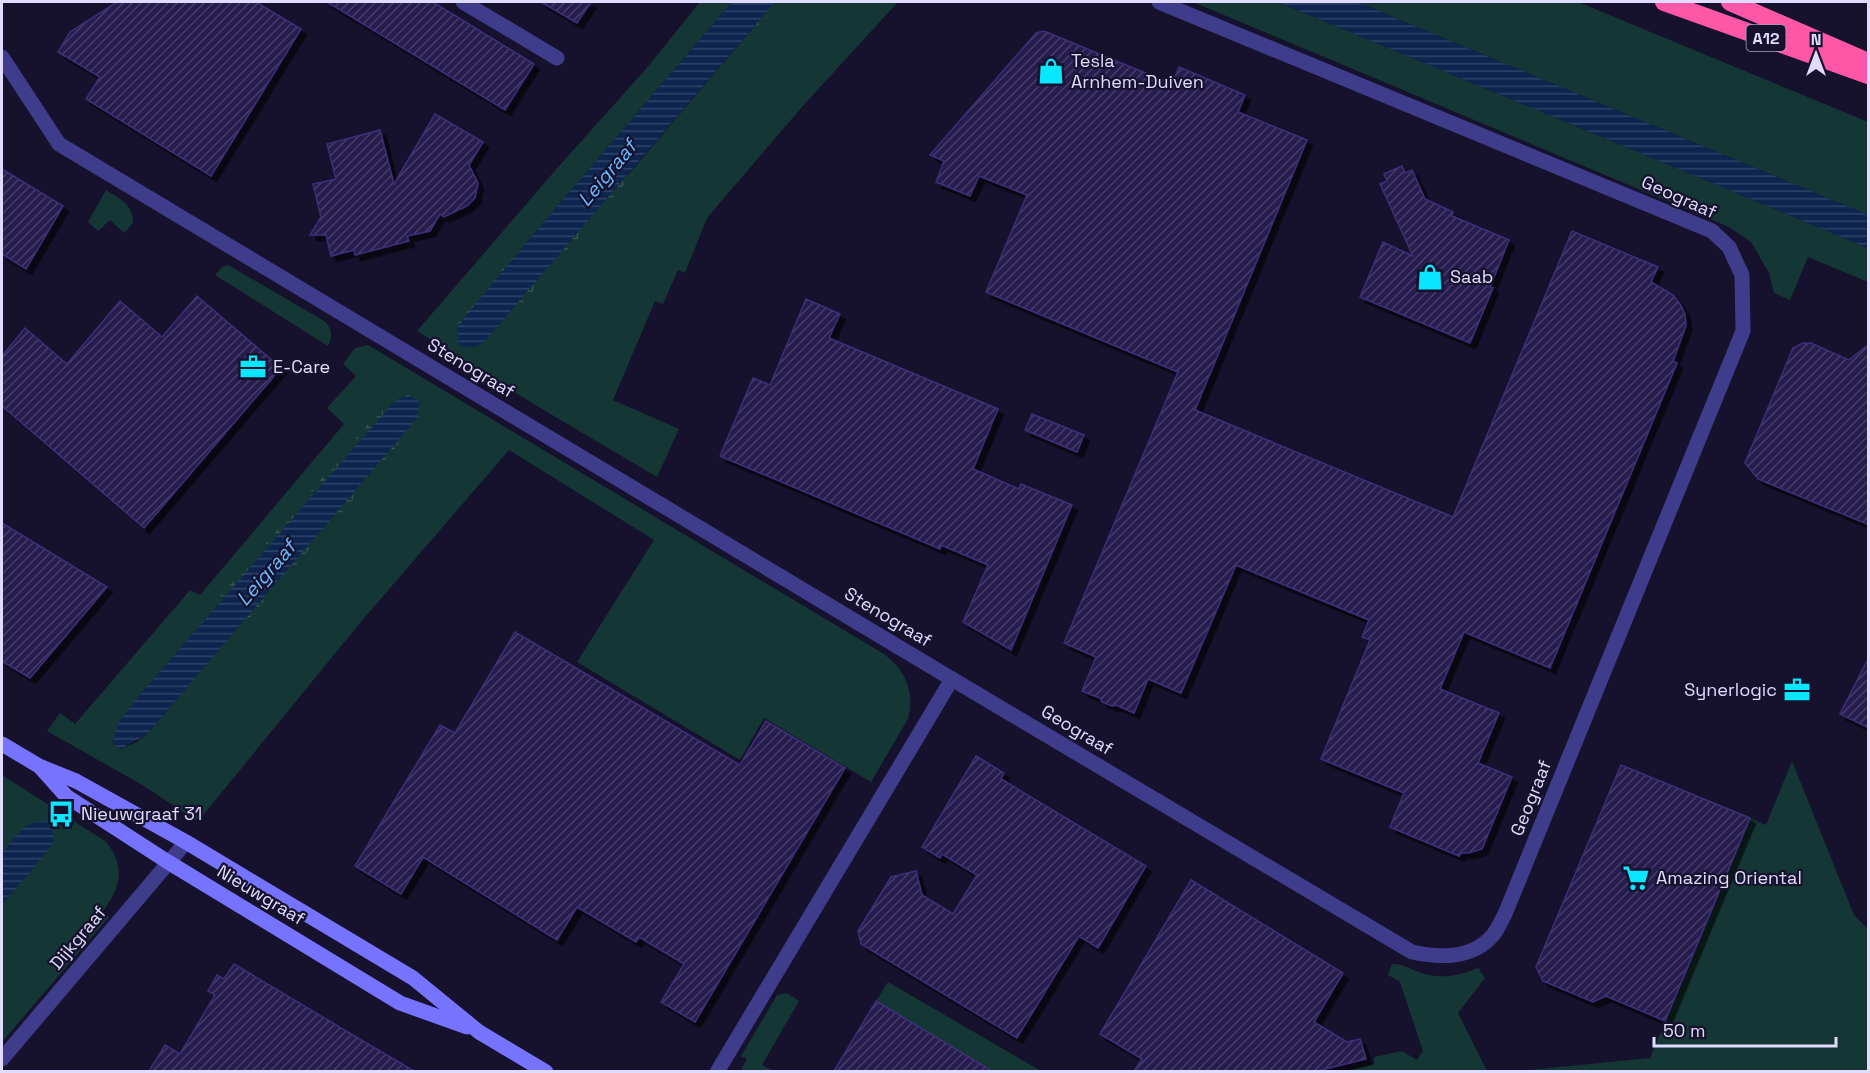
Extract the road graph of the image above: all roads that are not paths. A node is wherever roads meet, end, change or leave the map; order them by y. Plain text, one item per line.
1 (463, 2) edge
2 (1159, 2) edge
3 (1664, 2) edge
4 (1730, 2) edge
5 (2, 57) edge
6 (557, 58) dead end
7 (1869, 62) edge
8 (1869, 75) edge
9 (952, 679) junction
10 (2, 744) edge
11 (39, 766) junction
12 (186, 842) junction
13 (168, 862) junction
14 (479, 1032) junction
15 (2, 1059) edge
16 (546, 1071) edge
17 (717, 1071) edge

1 - 6 street
2 - 9 street, Geograaf
3 - 8 highway, A12
4 - 7 highway, A12
5 - 9 street, Stenograaf
9 - 17 street
10 - 11 street, Nieuwgraaf
11 - 12 street, Nieuwgraaf
11 - 13 street, Nieuwgraaf
12 - 13 street, Dijkgraaf
12 - 14 street, Nieuwgraaf
13 - 14 street, Nieuwgraaf
13 - 15 street, Dijkgraaf
14 - 16 street, Nieuwgraaf

